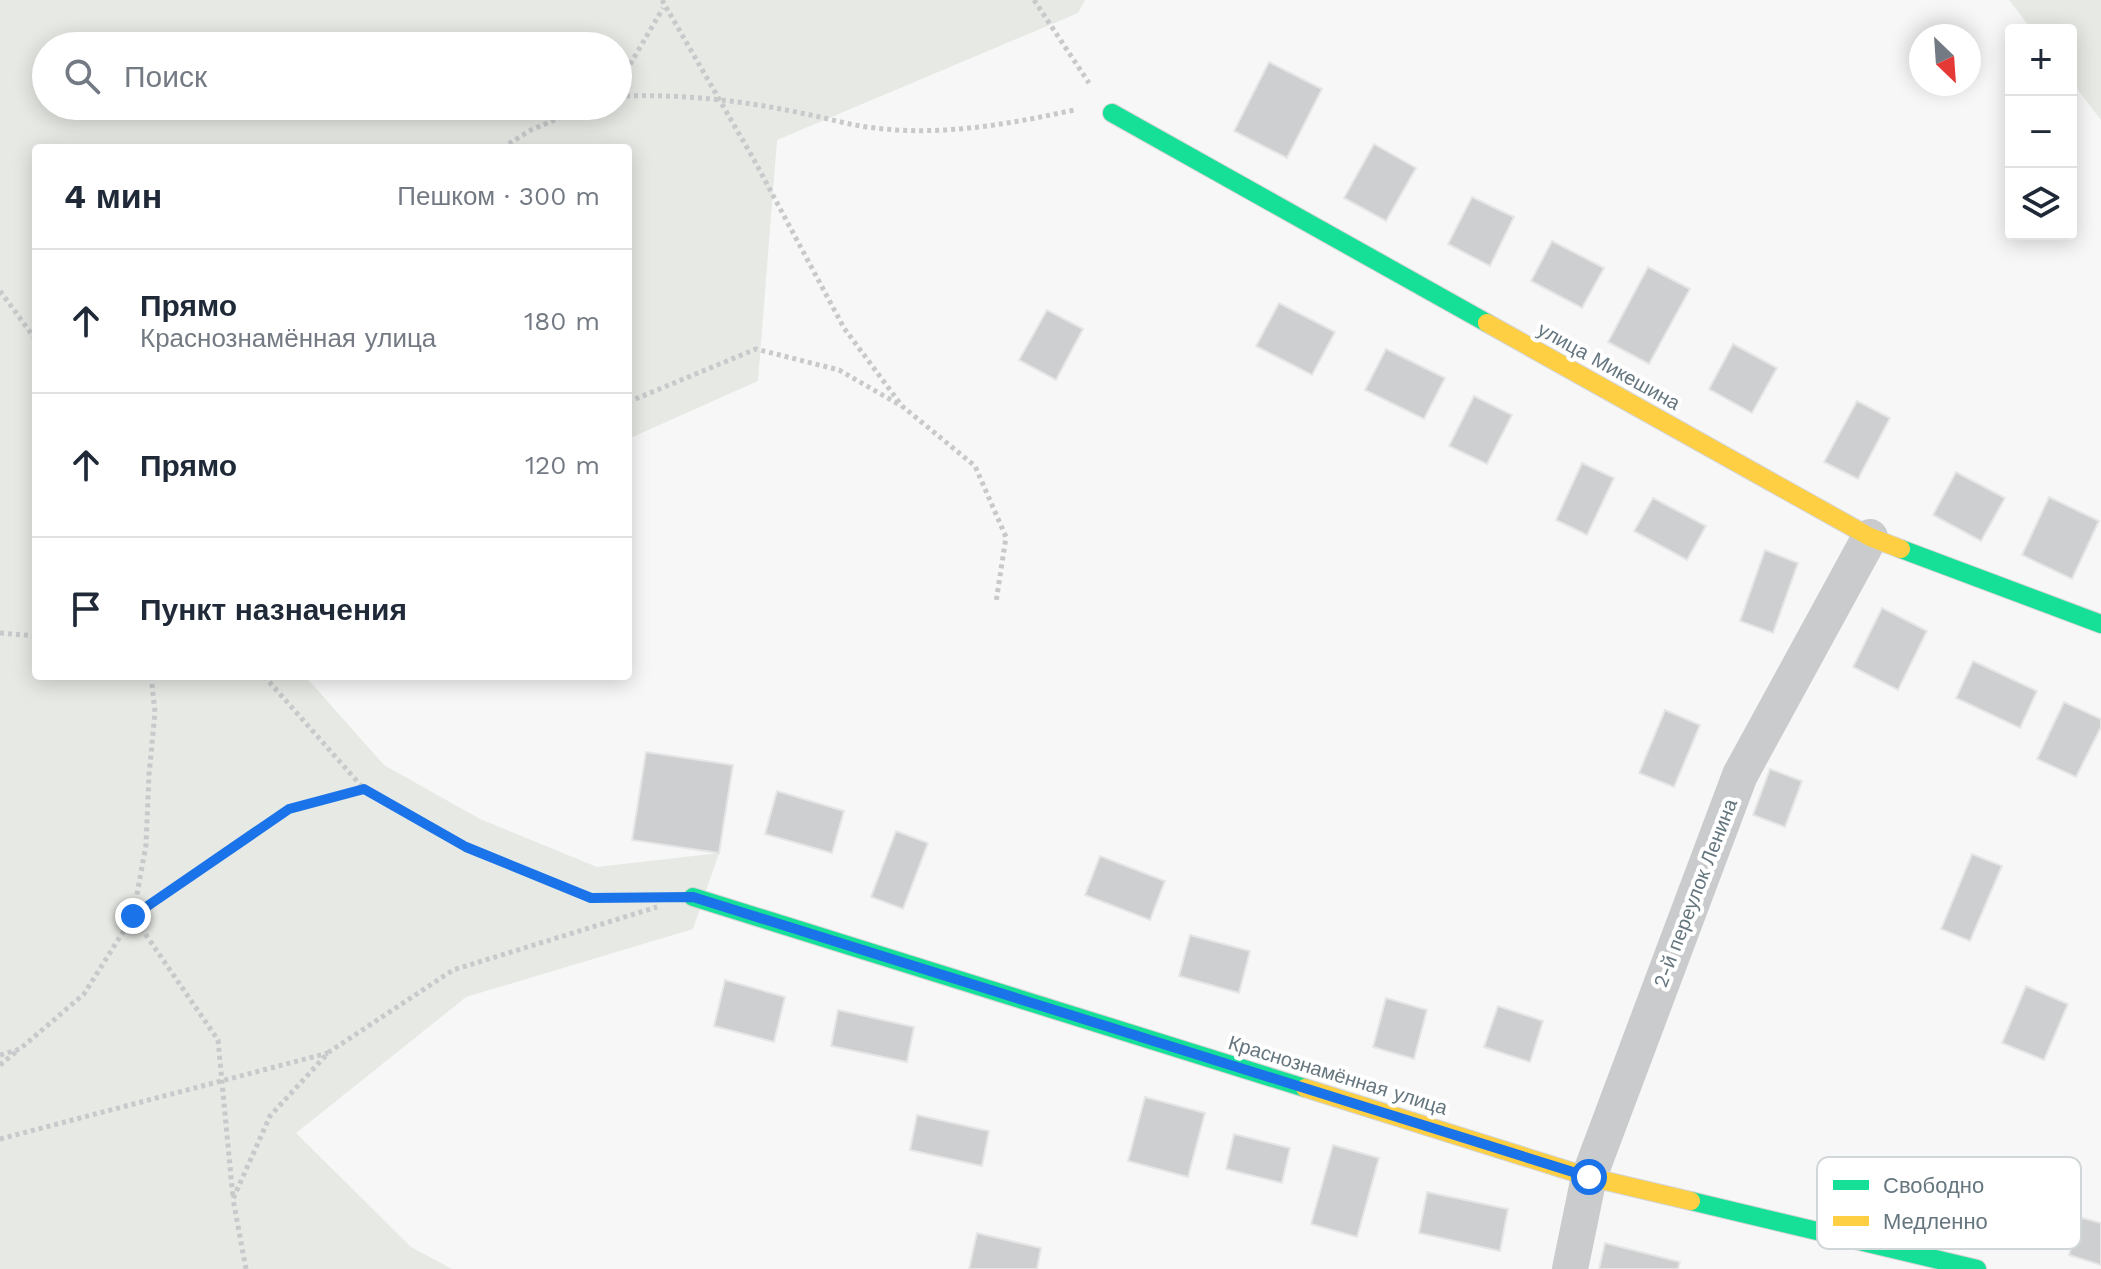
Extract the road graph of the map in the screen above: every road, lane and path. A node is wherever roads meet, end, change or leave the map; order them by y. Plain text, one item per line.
1 (662, 0) edge
2 (1034, 0) edge
3 (664, 8) junction
4 (632, 62) edge
5 (632, 95) edge
6 (716, 98) junction
7 (1112, 113) junction
8 (555, 120) edge
9 (508, 144) edge
10 (0, 291) edge
11 (32, 335) edge
12 (632, 400) edge
13 (902, 406) junction
14 (1870, 537) junction
15 (996, 602) dead end
16 (2101, 624) edge
17 (0, 633) edge
18 (32, 636) edge
19 (151, 680) edge
20 (268, 680) edge
21 (364, 789) junction
22 (693, 897) junction
23 (133, 916) junction
24 (20, 1049) junction
25 (329, 1052) junction
26 (0, 1055) edge
27 (0, 1065) edge
28 (222, 1081) junction
29 (0, 1139) edge
30 (1589, 1177) junction
31 (233, 1199) junction
32 (1817, 1231) edge
33 (1893, 1249) edge
34 (246, 1269) edge
35 (1570, 1269) edge
36 (1977, 1269) edge

1 - 3 path
2 - 7 path
3 - 4 path
3 - 6 path
5 - 6 path
6 - 7 path
6 - 13 path
7 - 14 street, улица Микешина
8 - 9 path
10 - 11 path
12 - 13 path
13 - 15 path
14 - 16 street, улица Микешина
14 - 30 street, 2-й переулок Ленина
17 - 18 path
19 - 23 path
20 - 21 path
21 - 22 path
21 - 23 path
22 - 25 path
22 - 30 street, Краснознамённая улица
23 - 24 path
23 - 28 path
24 - 26 path
24 - 27 path
25 - 28 path
25 - 31 path
28 - 29 path
28 - 31 path
30 - 32 street, Краснознамённая улица
30 - 35 street, 2-й переулок Ленина
31 - 34 path
33 - 36 street, Краснознамённая улица

